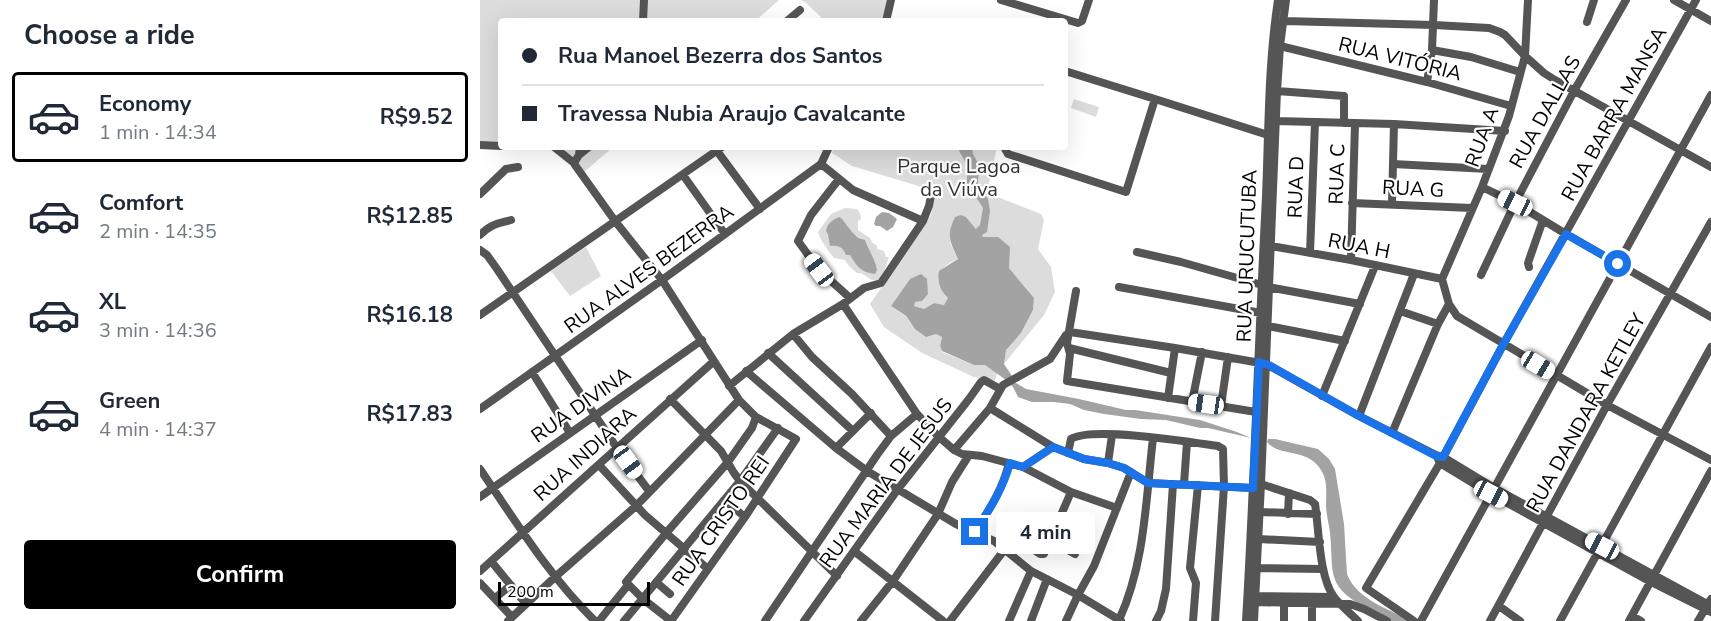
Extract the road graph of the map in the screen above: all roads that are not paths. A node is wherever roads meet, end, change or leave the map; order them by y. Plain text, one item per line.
1 (644, 0) edge
2 (891, 0) edge
3 (1001, 0) edge
4 (1089, 0) edge
5 (1434, 0) edge
6 (1528, 0) edge
7 (1594, 0) edge
8 (1626, 0) edge
9 (1674, 0) edge
10 (1696, 0) edge
11 (1283, 1) edge
12 (1017, 2) edge
13 (800, 10) dead end
14 (1691, 10) junction
15 (1042, 17) edge
16 (643, 18) edge
17 (791, 18) edge
18 (887, 18) edge
19 (1284, 21) junction
20 (1711, 21) edge
21 (1068, 22) edge
22 (1587, 22) dead end
23 (1434, 24) junction
24 (1280, 46) junction
25 (1432, 50) junction
26 (1525, 56) junction
27 (1068, 72) edge
28 (1520, 72) junction
29 (1427, 82) junction
30 (1277, 91) junction
31 (1574, 92) junction
32 (1711, 95) edge
33 (1155, 99) junction
34 (1511, 106) junction
35 (1275, 122) junction
36 (1315, 122) junction
37 (1628, 122) junction
38 (1344, 123) junction
39 (1355, 124) junction
40 (1394, 124) junction
41 (1505, 131) junction
42 (1271, 136) junction
43 (480, 146) edge
44 (498, 146) edge
45 (558, 150) edge
46 (718, 150) edge
47 (720, 150) edge
48 (828, 150) edge
49 (1006, 150) edge
50 (580, 151) edge
51 (1681, 151) junction
52 (574, 163) junction
53 (821, 164) junction
54 (1393, 164) junction
55 (518, 167) dead end
56 (1711, 167) edge
57 (1488, 169) junction
58 (683, 175) junction
59 (839, 180) junction
60 (1482, 187) junction
61 (480, 194) edge
62 (931, 196) dead end
63 (1352, 203) junction
64 (1392, 203) junction
65 (1515, 203) junction
66 (1472, 208) junction
67 (760, 209) junction
68 (1268, 216) junction
69 (511, 220) dead end
70 (1543, 220) junction
71 (615, 221) junction
72 (923, 221) junction
73 (1711, 222) edge
74 (725, 234) junction
75 (1566, 234) junction
76 (480, 235) edge
77 (1270, 246) junction
78 (480, 250) edge
79 (1137, 252) dead end
80 (1310, 253) junction
81 (1351, 260) junction
82 (1618, 264) junction
83 (1375, 266) junction
84 (1529, 267) dead end
85 (1414, 274) junction
86 (1481, 275) dead end
87 (1442, 279) junction
88 (662, 280) junction
89 (1265, 286) junction
90 (1119, 287) dead end
91 (1076, 291) dead end
92 (513, 292) junction
93 (1670, 295) junction
94 (850, 298) junction
95 (843, 304) junction
96 (1360, 304) junction
97 (1449, 304) junction
98 (1400, 311) junction
99 (1261, 313) junction
100 (480, 315) edge
101 (1711, 317) edge
102 (1438, 324) junction
103 (1268, 326) junction
104 (1070, 332) junction
105 (793, 334) junction
106 (702, 340) junction
107 (1345, 341) junction
108 (1503, 345) junction
109 (1711, 347) edge
110 (1069, 348) junction
111 (1175, 348) junction
112 (1202, 352) junction
113 (768, 353) junction
114 (556, 357) junction
115 (1228, 357) junction
116 (713, 362) junction
117 (1262, 363) junction
118 (746, 371) junction
119 (532, 372) junction
120 (1171, 373) junction
121 (1556, 376) junction
122 (729, 386) junction
123 (1000, 389) junction
124 (1322, 396) junction
125 (1168, 398) junction
126 (670, 399) junction
127 (739, 400) junction
128 (1191, 402) junction
129 (1607, 405) junction
130 (1221, 406) junction
131 (990, 408) junction
132 (480, 409) edge
133 (1256, 412) junction
134 (871, 413) junction
135 (917, 414) junction
136 (595, 416) junction
137 (1359, 416) junction
138 (756, 417) junction
139 (778, 428) junction
140 (853, 431) junction
141 (570, 433) junction
142 (1392, 433) junction
143 (1662, 434) junction
144 (1113, 435) junction
145 (705, 436) junction
146 (891, 436) junction
147 (939, 437) junction
148 (1153, 438) junction
149 (1187, 442) junction
150 (1053, 447) junction
151 (617, 448) junction
152 (836, 448) junction
153 (954, 450) junction
154 (1068, 453) junction
155 (969, 455) junction
156 (1440, 458) junction
157 (1711, 460) edge
158 (728, 462) junction
159 (1010, 463) junction
160 (1108, 463) junction
161 (599, 465) junction
162 (1023, 467) junction
163 (480, 469) edge
164 (867, 471) junction
165 (1711, 471) edge
166 (1131, 472) junction
167 (741, 481) junction
168 (1148, 483) junction
169 (1173, 484) junction
170 (1184, 484) junction
171 (1261, 484) junction
172 (1198, 485) junction
173 (1224, 486) junction
174 (493, 488) junction
175 (1253, 488) junction
176 (898, 489) junction
177 (649, 491) junction
178 (1492, 491) junction
179 (1071, 492) junction
180 (1289, 493) junction
181 (480, 497) edge
182 (758, 497) junction
183 (724, 500) junction
184 (636, 506) junction
185 (1117, 508) junction
186 (1260, 512) junction
187 (938, 514) junction
188 (1288, 514) junction
189 (1317, 514) junction
190 (745, 517) junction
191 (1546, 520) junction
192 (523, 532) junction
193 (667, 532) junction
194 (975, 532) junction
195 (1259, 539) junction
196 (1050, 540) junction
197 (1320, 542) junction
198 (684, 548) junction
199 (1600, 549) junction
200 (812, 551) junction
201 (854, 551) junction
202 (1007, 551) junction
203 (1075, 554) dead end
204 (491, 561) junction
205 (1257, 568) junction
206 (708, 569) junction
207 (1323, 569) junction
208 (480, 571) edge
209 (1030, 571) junction
210 (837, 576) junction
211 (555, 577) junction
212 (1652, 578) junction
213 (1047, 579) junction
214 (893, 581) junction
215 (656, 582) junction
216 (480, 583) edge
217 (627, 584) junction
218 (511, 585) junction
219 (670, 594) dead end
220 (1078, 595) junction
221 (1334, 597) junction
222 (495, 598) junction
223 (643, 599) junction
224 (1252, 599) junction
225 (1285, 600) junction
226 (1312, 601) junction
227 (526, 604) junction
228 (1341, 604) junction
229 (1498, 606) junction
230 (1709, 606) edge
231 (660, 612) junction
232 (1351, 617) edge
233 (510, 619) edge
234 (1630, 619) edge
235 (1120, 620) edge
236 (595, 621) edge
237 (600, 621) edge
238 (624, 621) edge
239 (654, 621) edge
240 (671, 621) edge
241 (765, 621) edge
242 (804, 621) edge
243 (861, 621) edge
244 (943, 621) edge
245 (950, 621) edge
246 (1009, 621) edge
247 (1031, 621) edge
248 (1066, 621) edge
249 (1156, 621) edge
250 (1193, 621) edge
251 (1215, 621) edge
252 (1246, 621) edge
253 (1254, 621) edge
254 (1284, 621) edge
255 (1312, 621) edge
256 (1358, 621) edge
257 (1387, 621) edge
258 (1414, 621) edge
259 (1421, 621) edge
260 (1490, 621) edge
261 (1520, 621) edge
262 (1560, 621) edge
263 (1641, 621) edge
264 (1698, 621) edge

1 - 16 street
2 - 18 street
3 - 12 street
4 - 21 street
5 - 23 street
6 - 26 street, RUA A
7 - 22 street
8 - 31 street, RUA DALLAS
9 - 14 street
10 - 14 street, RUA BARRA MANSA
11 - 19 street, RUA URUCUTUBA
11 - 42 street, RUA URUCUTUBA
12 - 15 street
13 - 17 street
14 - 20 street
14 - 37 street, RUA BARRA MANSA
19 - 23 street
19 - 24 street, RUA URUCUTUBA
23 - 25 street
23 - 26 street
24 - 29 street, RUA VITÓRIA
24 - 30 street, RUA URUCUTUBA
25 - 28 street
25 - 29 street
26 - 28 street, RUA A
26 - 31 street
27 - 33 street
28 - 34 street, RUA A
29 - 34 street, RUA VITÓRIA
30 - 35 street, RUA URUCUTUBA
30 - 38 street
31 - 37 street
31 - 65 street, RUA DALLAS
32 - 51 street
33 - 42 street
33 - 49 street
34 - 41 street, RUA A
35 - 36 street
35 - 42 street, RUA URUCUTUBA
36 - 38 street
36 - 80 street, RUA D
37 - 51 street
37 - 75 street, RUA BARRA MANSA
38 - 39 street
39 - 40 street
39 - 63 street, RUA C
40 - 41 street
40 - 54 street
41 - 57 street, RUA A
42 - 68 street, RUA URUCUTUBA
43 - 44 street
45 - 52 street
46 - 58 street
47 - 67 street
48 - 53 street, RUA ALVES BEZERRA
50 - 52 street
51 - 56 street
51 - 82 street
52 - 71 street
53 - 59 street
53 - 67 street, RUA ALVES BEZERRA
54 - 57 street
54 - 64 street
55 - 61 street
57 - 60 street, RUA A
58 - 71 street
58 - 74 street
59 - 72 street
59 - 94 street
60 - 65 street
60 - 66 street, RUA A
62 - 72 street
63 - 64 street, RUA G
63 - 81 street, RUA C
64 - 66 street, RUA G
65 - 70 street
65 - 86 street, RUA DALLAS
66 - 87 street, RUA A
67 - 74 street, RUA ALVES BEZERRA
68 - 77 street, RUA URUCUTUBA
68 - 89 street, RUA URUCUTUBA
69 - 76 street
70 - 75 street
70 - 84 street
71 - 88 street
71 - 92 street
72 - 94 street
73 - 93 street, RUA DANDARA KETLEY
74 - 88 street, RUA ALVES BEZERRA
75 - 82 street
75 - 108 street, RUA BARRA MANSA
77 - 80 street, RUA H
77 - 89 street, RUA URUCUTUBA
78 - 92 street
79 - 89 street
80 - 81 street, RUA H
81 - 83 street, RUA H
82 - 93 street
82 - 121 street
83 - 85 street, RUA H
83 - 96 street
85 - 87 street, RUA H
85 - 98 street
87 - 97 street
88 - 106 street
88 - 114 street, RUA ALVES BEZERRA
89 - 96 street
89 - 99 street, RUA URUCUTUBA
89 - 103 street, RUA URUCUTUBA
90 - 99 street
91 - 104 street
92 - 100 street
92 - 114 street
93 - 101 street
93 - 129 street, RUA DANDARA KETLEY
94 - 95 street
95 - 105 street
95 - 135 street
96 - 107 street
97 - 102 street
97 - 108 street
98 - 102 street
98 - 137 street
99 - 117 street, RUA URUCUTUBA
102 - 142 street
103 - 107 street
103 - 117 street, RUA URUCUTUBA
104 - 110 street
104 - 111 street
104 - 123 street
105 - 113 street
105 - 134 street
106 - 116 street
106 - 136 street, RUA DIVINA
107 - 124 street
108 - 121 street
108 - 156 street, RUA BARRA MANSA
109 - 143 street
110 - 120 street
110 - 125 street
111 - 112 street
111 - 120 street
112 - 115 street
112 - 128 street
113 - 118 street
113 - 140 street
114 - 119 street, RUA ALVES BEZERRA
114 - 136 street
115 - 117 street
115 - 130 street
116 - 122 street
116 - 126 street, RUA INDIARA
117 - 124 street
117 - 133 street, RUA URUCUTUBA
117 - 171 street, RUA URUCUTUBA
118 - 122 street
118 - 152 street
119 - 132 street, RUA ALVES BEZERRA
119 - 141 street
120 - 125 street
121 - 129 street
121 - 178 street
122 - 127 street
123 - 131 street
123 - 147 street, RUA MARIA DE JESUS
124 - 137 street
125 - 128 street
126 - 145 street
126 - 151 street, RUA INDIARA
127 - 138 street
127 - 145 street
128 - 130 street
129 - 143 street
129 - 191 street, RUA DANDARA KETLEY
130 - 133 street
131 - 150 street
131 - 153 street
133 - 175 street, RUA URUCUTUBA
134 - 140 street
134 - 146 street
135 - 146 street
135 - 147 street
136 - 141 street, RUA DIVINA
136 - 151 street
137 - 142 street
138 - 139 street
138 - 158 street
139 - 167 street
139 - 182 street, RUA CRISTO REI
140 - 152 street
141 - 174 street, RUA DIVINA
142 - 156 street
143 - 157 street
143 - 199 street
144 - 148 street
144 - 154 street
144 - 160 street
145 - 158 street
145 - 177 street
146 - 164 street
147 - 153 street
147 - 176 street, RUA MARIA DE JESUS
148 - 149 street
148 - 168 street
149 - 170 street
149 - 173 street
150 - 154 street
150 - 162 street
151 - 161 street, RUA INDIARA
151 - 177 street
152 - 164 street
153 - 155 street
154 - 160 street
155 - 159 street
155 - 187 street
156 - 178 street
156 - 258 street, RUA BARRA MANSA
158 - 167 street
158 - 193 street
159 - 162 street
159 - 194 street
160 - 166 street
161 - 184 street
161 - 192 street, RUA INDIARA
162 - 179 street
163 - 174 street
164 - 176 street
164 - 200 street
165 - 212 street
166 - 168 street
166 - 185 street
167 - 182 street
167 - 183 street
168 - 169 street
168 - 235 street
169 - 170 street
169 - 249 street
170 - 172 street
171 - 180 street
171 - 186 street, RUA URUCUTUBA
172 - 173 street
172 - 250 street
173 - 175 street
173 - 251 street
174 - 181 street, RUA DIVINA
174 - 192 street
175 - 224 street, RUA URUCUTUBA
176 - 187 street
176 - 201 street, RUA MARIA DE JESUS
177 - 184 street
178 - 191 street
178 - 259 street
179 - 185 street
179 - 196 street
180 - 188 street
180 - 189 street
182 - 190 street, RUA CRISTO REI
182 - 200 street
183 - 190 street
183 - 198 street
184 - 193 street
184 - 211 street
185 - 220 street
186 - 188 street
186 - 195 street, RUA URUCUTUBA
187 - 194 street
187 - 214 street
188 - 189 street
189 - 197 street
190 - 206 street, RUA CRISTO REI
191 - 199 street
191 - 229 street, RUA DANDARA KETLEY
192 - 204 street, RUA INDIARA
192 - 211 street
193 - 198 street
193 - 217 street
194 - 202 street
195 - 197 street
195 - 205 street, RUA URUCUTUBA
196 - 202 street
196 - 203 street
197 - 207 street
198 - 206 street
198 - 215 street
199 - 212 street
199 - 262 street
200 - 210 street
200 - 241 street
201 - 210 street, RUA MARIA DE JESUS
201 - 214 street
202 - 209 street
202 - 245 street
204 - 208 street, RUA INDIARA
204 - 218 street
205 - 207 street
205 - 224 street, RUA URUCUTUBA
206 - 240 street, RUA CRISTO REI
207 - 221 street
209 - 213 street
209 - 246 street
210 - 242 street, RUA MARIA DE JESUS
211 - 227 street
211 - 236 street
212 - 230 street
212 - 234 street
213 - 220 street
213 - 247 street
214 - 243 street
214 - 244 street
215 - 219 street
215 - 223 street
216 - 222 street
217 - 223 street
217 - 237 street
218 - 222 street
218 - 227 street
220 - 235 street
220 - 248 street
221 - 226 street
221 - 228 street
222 - 233 street
223 - 231 street
223 - 238 street
224 - 225 street
224 - 252 street, RUA URUCUTUBA
224 - 253 street, RUA URUCUTUBA
225 - 226 street
225 - 254 street
226 - 228 street
226 - 255 street
227 - 233 street
228 - 232 street
228 - 257 street
229 - 260 street, RUA DANDARA KETLEY
229 - 261 street
230 - 264 street
231 - 239 street
231 - 240 street
232 - 256 street
234 - 263 street

